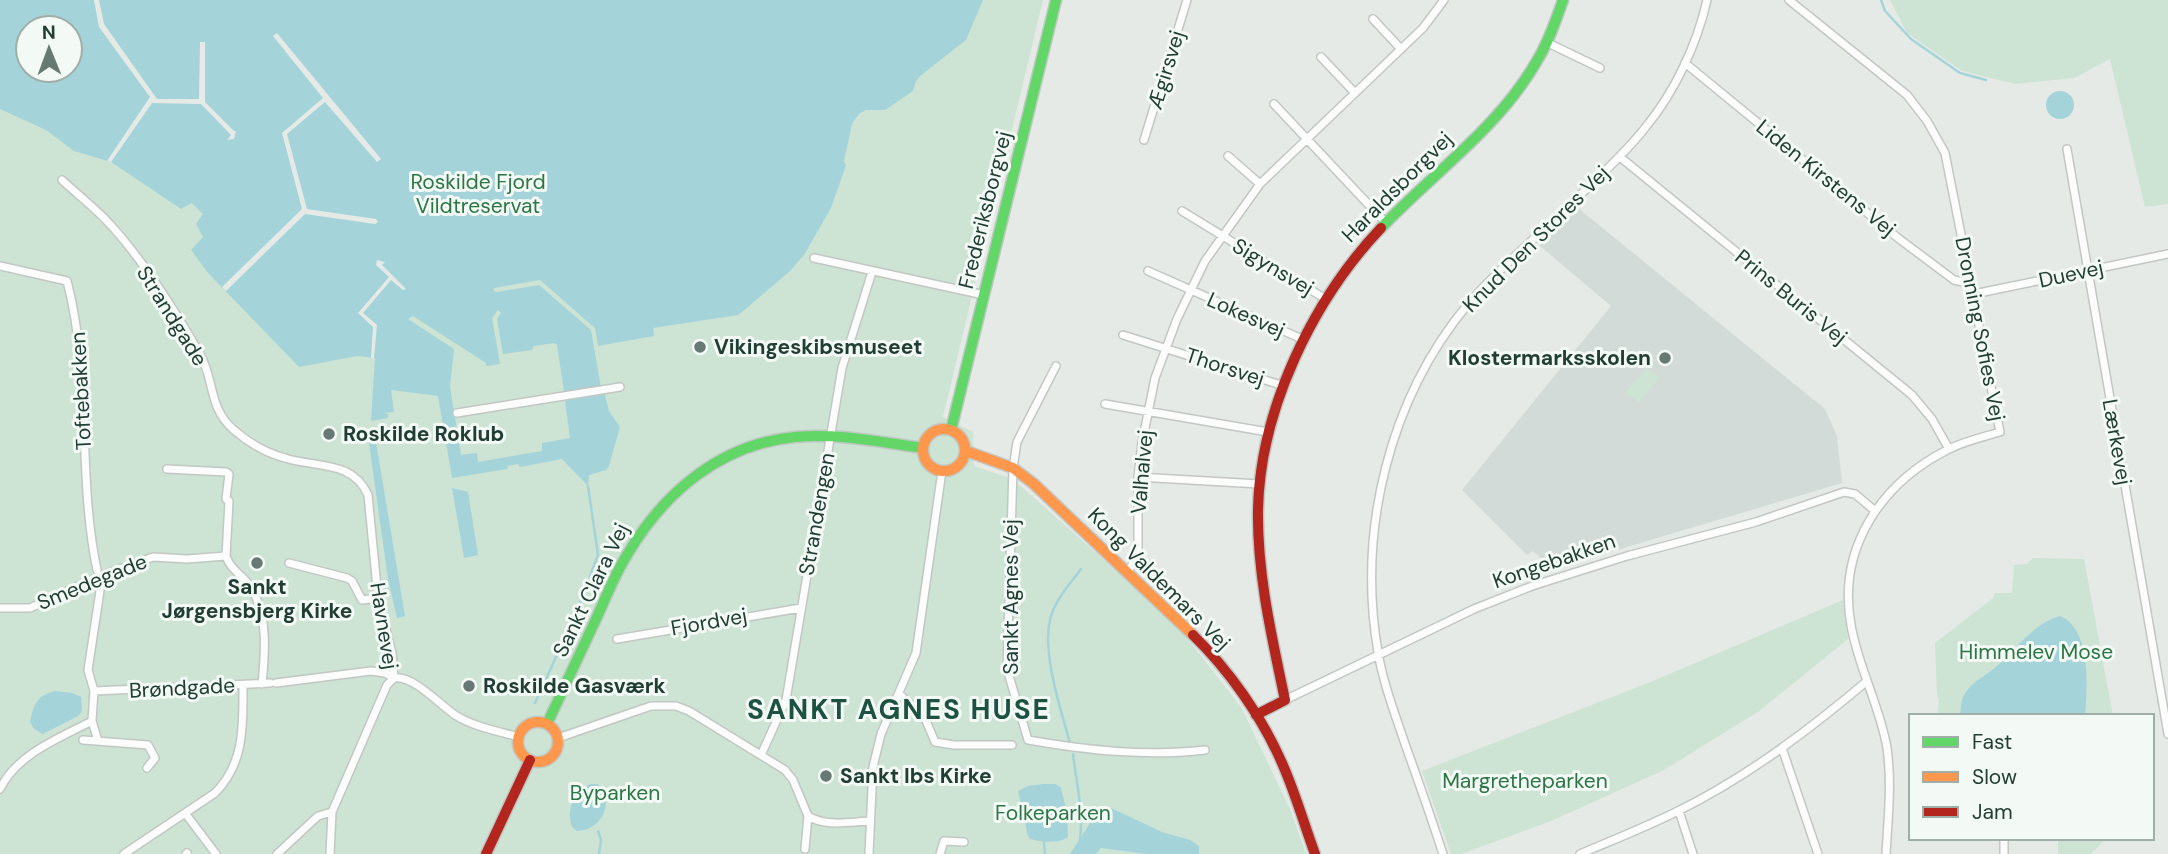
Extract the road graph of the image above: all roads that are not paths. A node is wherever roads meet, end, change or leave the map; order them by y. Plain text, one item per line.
1 (1056, 0) edge
2 (1187, 0) edge
3 (1444, 0) edge
4 (1563, 0) edge
5 (1707, 0) edge
6 (1789, 0) edge
7 (1373, 19) dead end
8 (1548, 43) junction
9 (1401, 49) junction
10 (1321, 57) dead end
11 (1685, 63) junction
12 (1600, 68) dead end
13 (1355, 93) junction
14 (1274, 104) dead end
15 (1307, 139) junction
16 (1144, 140) dead end
17 (2067, 149) dead end
18 (1227, 156) dead end
19 (1619, 157) junction
20 (62, 180) dead end
21 (1260, 184) junction
22 (1182, 211) dead end
23 (1385, 222) junction
24 (1221, 236) junction
25 (2168, 254) edge
26 (814, 258) dead end
27 (0, 266) edge
28 (1148, 271) dead end
29 (2088, 271) junction
30 (872, 272) junction
31 (1972, 284) junction
32 (1190, 290) junction
33 (1974, 294) junction
34 (984, 295) junction
35 (1324, 298) junction
36 (1123, 335) dead end
37 (1302, 339) junction
38 (1165, 349) junction
39 (1056, 366) dead end
40 (1284, 386) junction
41 (620, 387) dead end
42 (1105, 404) dead end
43 (1148, 412) junction
44 (457, 413) dead end
45 (951, 430) junction
46 (1268, 432) junction
47 (831, 436) junction
48 (923, 448) junction
49 (1949, 449) junction
50 (965, 451) junction
51 (167, 468) dead end
52 (1013, 468) junction
53 (942, 471) junction
54 (353, 474) joint
55 (1139, 477) junction
56 (1259, 484) junction
57 (1874, 510) junction
58 (226, 556) junction
59 (289, 563) dead end
60 (1128, 571) junction
61 (98, 573) junction
62 (378, 597) junction
63 (0, 608) edge
64 (801, 608) junction
65 (617, 639) dead end
66 (1378, 654) junction
67 (394, 678) junction
68 (1867, 681) junction
69 (269, 683) junction
70 (243, 685) junction
71 (94, 691) junction
72 (900, 695) junction
73 (1285, 700) junction
74 (1256, 715) junction
75 (92, 721) junction
76 (547, 724) junction
77 (2168, 734) edge
78 (519, 737) junction
79 (558, 738) junction
80 (83, 740) dead end
81 (98, 741) junction
82 (1012, 745) dead end
83 (1782, 748) junction
84 (1205, 750) dead end
85 (761, 755) junction
86 (530, 760) junction
87 (147, 768) dead end
88 (0, 789) edge
89 (1679, 811) junction
90 (332, 812) junction
91 (185, 813) junction
92 (808, 816) junction
93 (869, 821) junction
94 (964, 842) dead end
95 (805, 849) dead end
96 (124, 854) edge
97 (216, 854) edge
98 (277, 854) edge
99 (330, 854) edge
100 (486, 854) edge
101 (869, 854) edge
102 (940, 854) edge
103 (1315, 854) edge
104 (1443, 854) edge
105 (1580, 854) edge
106 (1693, 854) edge
107 (1818, 854) edge
108 (1886, 854) edge

1 - 34 main road, Frederiksborgvej
2 - 16 street, Ægirsvej
3 - 9 street, Valhalvej
4 - 8 main road, Haraldsborgvej
5 - 11 street, Knud Den Stores Vej
6 - 31 street, Dronning Sofies Vej
7 - 9 street
8 - 12 street
8 - 23 main road, Haraldsborgvej
9 - 13 street, Valhalvej
10 - 13 street
11 - 19 street, Knud Den Stores Vej
11 - 31 street, Liden Kirstens Vej
13 - 15 street, Valhalvej
14 - 15 street
15 - 21 street, Valhalvej
15 - 23 street
17 - 29 street, Lærkevej
18 - 21 street
19 - 49 street, Prins Buris Vej
19 - 66 street, Knud Den Stores Vej
20 - 54 street, Strandgade
21 - 24 street, Valhalvej
22 - 24 street
23 - 35 main road, Haraldsborgvej
24 - 32 street, Valhalvej
24 - 35 street, Sigynsvej
25 - 29 street, Duevej
26 - 30 street
27 - 61 street, Toftebakken
28 - 32 street
29 - 33 street, Duevej
29 - 77 street, Lærkevej
30 - 34 street
30 - 47 street, Strandengen
31 - 33 street, Dronning Sofies Vej
32 - 37 street, Lokesvej
32 - 38 street, Valhalvej
33 - 49 street, Dronning Sofies Vej
34 - 45 main road, Frederiksborgvej
35 - 37 main road, Haraldsborgvej
36 - 38 street
37 - 40 main road, Haraldsborgvej
38 - 40 street, Thorsvej
38 - 43 street, Valhalvej
39 - 52 street, Sankt Agnes Vej
40 - 46 main road, Haraldsborgvej
41 - 44 street
42 - 43 street, Valhalvej
43 - 46 street
43 - 55 street, Valhalvej
45 - 48 main road
45 - 50 main road
46 - 56 main road, Haraldsborgvej
47 - 48 main road, Sankt Clara Vej
47 - 64 street, Strandengen
47 - 76 main road, Sankt Clara Vej
48 - 53 main road
49 - 57 street, Dronning Sofies Vej
50 - 52 main road, Kong Valdemars Vej
50 - 53 main road
51 - 58 street
52 - 60 main road, Kong Valdemars Vej
52 - 84 street, Sankt Agnes Vej
53 - 72 street
54 - 62 street, Havnevej
55 - 56 street
55 - 60 street, Valhalvej
56 - 73 main road, Haraldsborgvej
57 - 66 street, Kongebakken
57 - 68 street, Dronning Sofies Vej
58 - 61 street, Smedegade
58 - 69 street
59 - 62 street
60 - 74 main road, Kong Valdemars Vej
61 - 63 street, Smedegade
61 - 71 street
62 - 67 street, Havnevej
64 - 65 street, Fjordvej
64 - 85 street, Strandengen
66 - 73 street, Kongebakken
66 - 104 street, Knud Den Stores Vej
67 - 69 street, Brøndgade
67 - 78 street, Brøndgade
67 - 90 street, Havnevej
68 - 83 street
68 - 108 street, Dronning Sofies Vej
69 - 70 street, Brøndgade
70 - 71 street, Brøndgade
70 - 91 street
71 - 75 street
72 - 82 street
72 - 93 street
73 - 74 main road, Kongebakken
74 - 103 main road, Kong Valdemars Vej
75 - 81 street
75 - 88 street
76 - 78 main road
76 - 79 main road
78 - 86 main road
79 - 85 street
79 - 86 main road
80 - 81 street
81 - 87 street
83 - 89 street
83 - 107 street
85 - 92 street
86 - 100 main road
89 - 105 street
89 - 106 street
90 - 98 street
90 - 99 street, Havnevej
91 - 96 street
91 - 97 street
92 - 93 street
92 - 95 street
93 - 101 street
94 - 102 street

